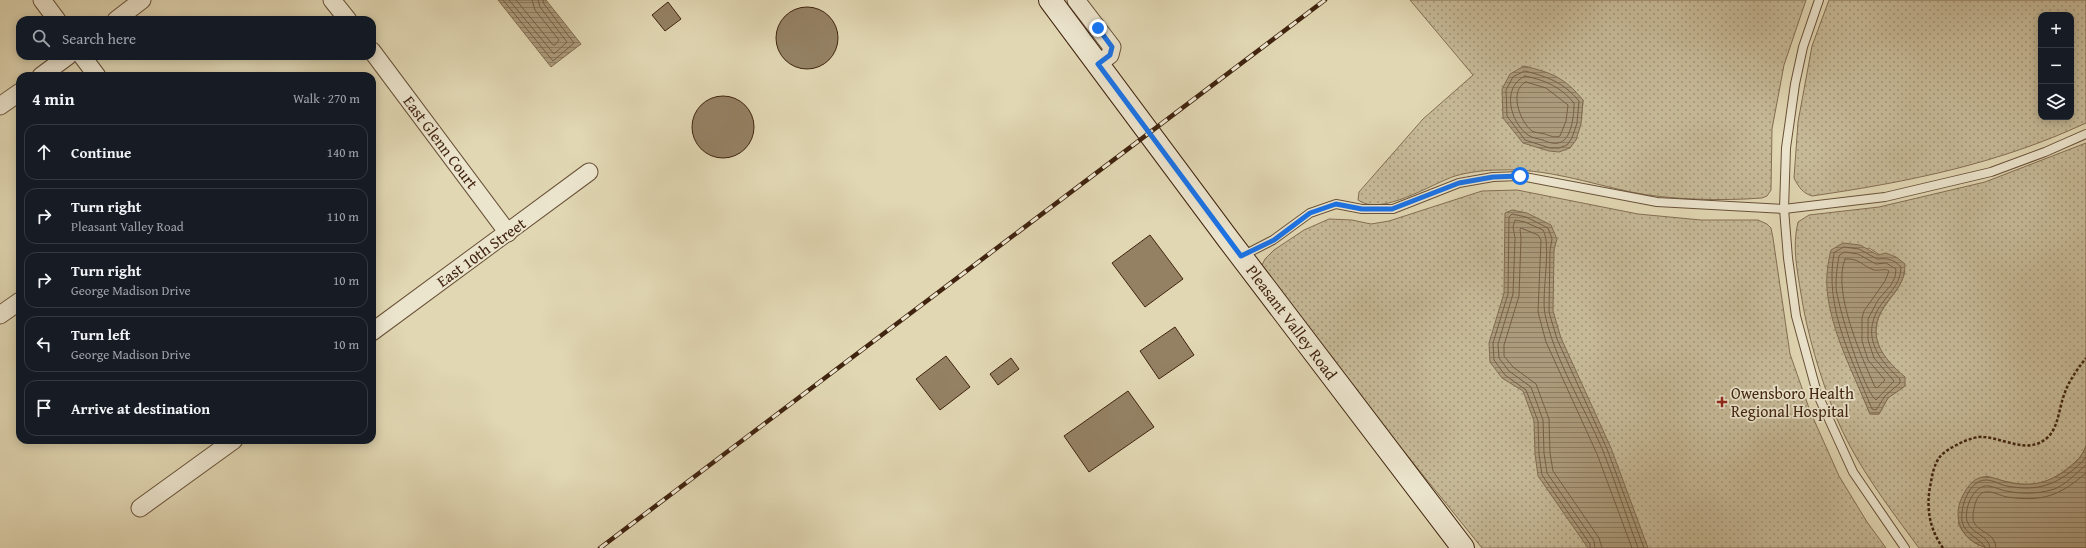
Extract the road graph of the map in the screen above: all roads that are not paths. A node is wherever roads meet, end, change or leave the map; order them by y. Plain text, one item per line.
1 (42, 0) edge
2 (142, 0) edge
3 (332, 0) edge
4 (1050, 0) edge
5 (1076, 0) edge
6 (1819, 0) edge
7 (54, 16) edge
8 (121, 16) edge
9 (345, 16) edge
10 (376, 56) edge
11 (63, 60) edge
12 (85, 60) edge
13 (1098, 64) junction
14 (46, 72) edge
15 (94, 72) edge
16 (16, 95) edge
17 (0, 106) edge
18 (2086, 134) edge
19 (589, 172) dead end
20 (1784, 209) junction
21 (508, 233) junction
22 (1241, 256) junction
23 (16, 304) edge
24 (0, 315) edge
25 (376, 329) edge
26 (228, 444) edge
27 (140, 508) dead end
28 (1463, 548) edge
29 (1905, 548) edge

1 - 7 street
2 - 8 street
3 - 9 street
4 - 13 street, Pleasant Valley Road
5 - 13 street
6 - 20 lane
10 - 21 street, East Glenn Court
11 - 14 street
12 - 15 street
13 - 22 street, Pleasant Valley Road
16 - 17 street
18 - 20 lane
19 - 21 street, East 10th Street
20 - 22 lane
20 - 29 lane
21 - 25 street, East 10th Street
22 - 28 street, Pleasant Valley Road
23 - 24 street
26 - 27 street

